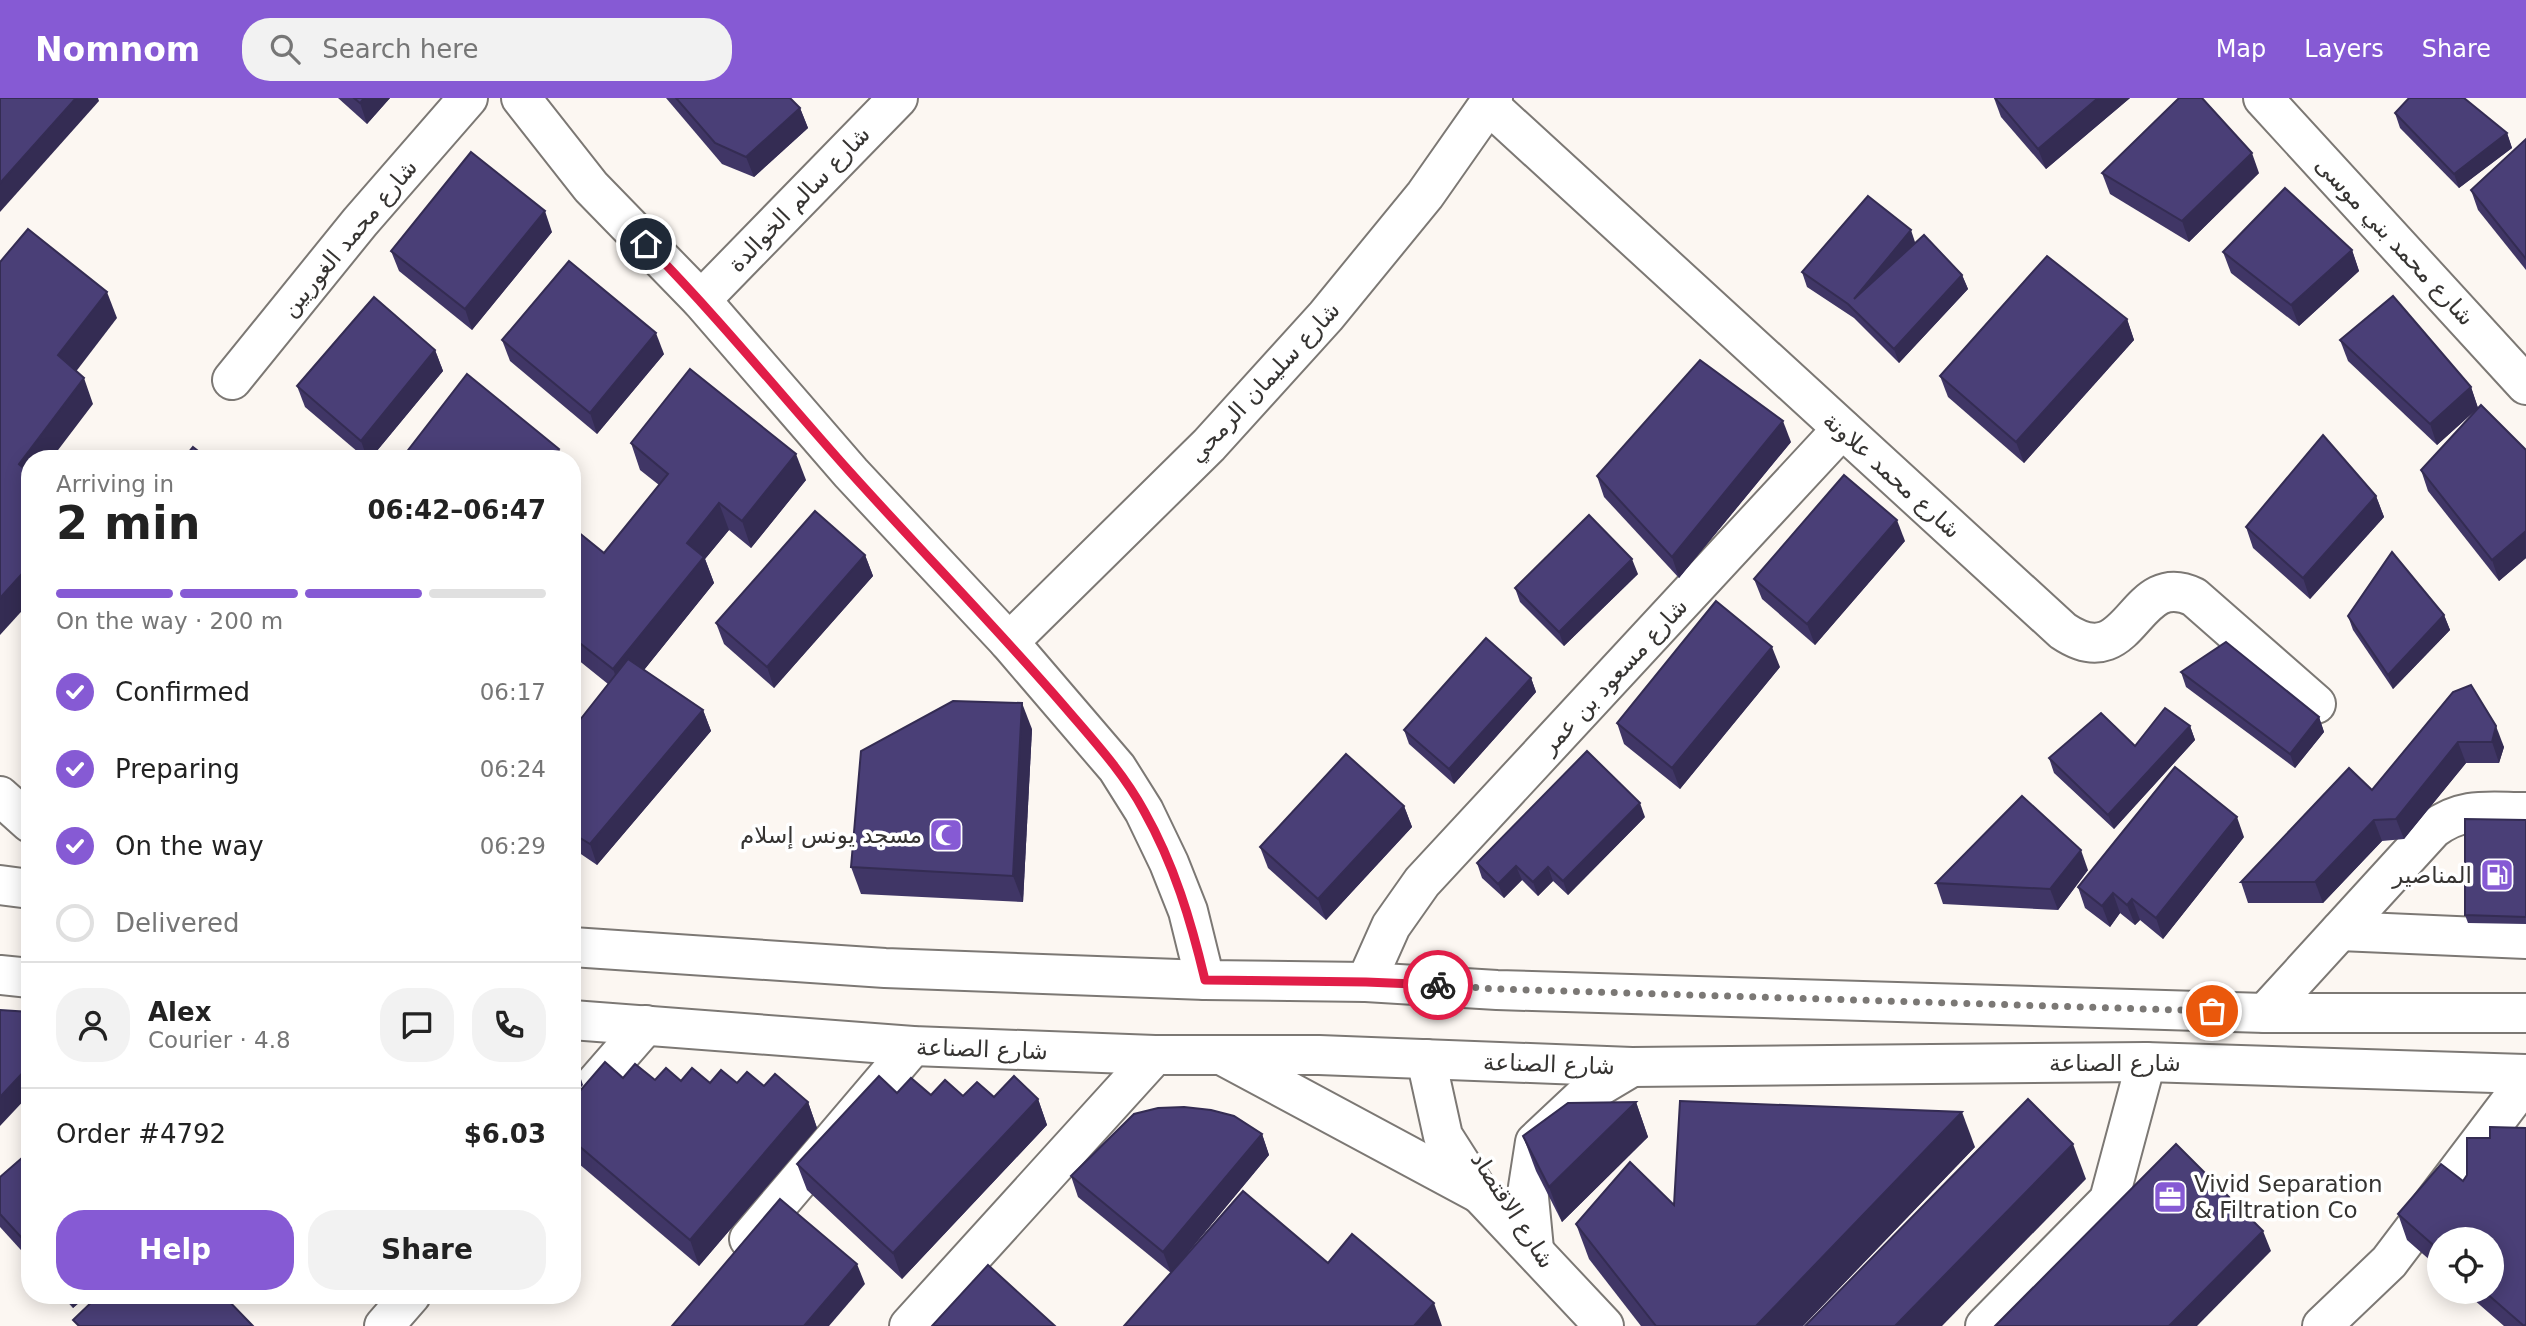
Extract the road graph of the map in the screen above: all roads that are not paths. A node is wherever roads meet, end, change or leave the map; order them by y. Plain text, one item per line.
1 (468, 98) edge
2 (521, 98) edge
3 (898, 98) edge
4 (2263, 98) edge
5 (1491, 101) edge
6 (701, 300) junction
7 (232, 380) dead end
8 (2526, 385) edge
9 (1842, 429) junction
10 (1009, 642) junction
11 (2315, 704) dead end
12 (0, 796) edge
13 (2526, 812) edge
14 (21, 815) edge
15 (0, 885) edge
16 (21, 888) edge
17 (1391, 926) junction
18 (2340, 931) junction
19 (2526, 939) edge
20 (581, 948) edge
21 (0, 975) edge
22 (21, 977) edge
23 (1205, 980) junction
24 (1366, 982) junction
25 (1405, 983) junction
26 (2265, 1013) junction
27 (2526, 1013) edge
28 (581, 1021) edge
29 (646, 1025) junction
30 (913, 1046) junction
31 (1155, 1055) junction
32 (1223, 1056) junction
33 (1441, 1060) junction
34 (2146, 1062) junction
35 (1632, 1067) junction
36 (2526, 1074) edge
37 (2526, 1082) edge
38 (581, 1100) edge
39 (1480, 1194) junction
40 (1545, 1263) junction
41 (728, 1264) edge
42 (403, 1304) edge
43 (384, 1326) edge
44 (909, 1326) edge
45 (1604, 1326) edge
46 (1985, 1326) edge
47 (2322, 1326) edge

1 - 7 street, شارع محمد الغوريين
2 - 6 street
3 - 6 street, شارع سالم الخوالدة
4 - 8 street, شارع محمد بني موسى
5 - 9 street, شارع محمد علاونة
5 - 10 street, شارع سليمان الرمحي
6 - 10 street
9 - 11 street, شارع محمد علاونة
9 - 17 street, شارع مسعود بن عمر
10 - 23 street
12 - 14 street
13 - 18 street
15 - 16 street
17 - 24 street, شارع مسعود بن عمر
17 - 25 street
18 - 19 street
18 - 26 street
20 - 23 street
21 - 22 street
23 - 24 street
24 - 25 street
25 - 26 street
26 - 27 street
28 - 29 street, شارع الصناعة
29 - 30 street, شارع الصناعة
29 - 38 street
30 - 31 street, شارع الصناعة
30 - 41 street
31 - 32 street, شارع الصناعة
31 - 44 street
32 - 33 street, شارع الصناعة
32 - 39 street
33 - 35 street, شارع الصناعة
33 - 39 street, شارع الاقتصاد
33 - 40 street, شارع الاقتصاد
34 - 35 street, شارع الصناعة
34 - 36 street, شارع الصناعة
34 - 46 street
35 - 40 street
37 - 47 street
39 - 40 street, شارع الاقتصاد
40 - 45 street, شارع الاقتصاد
42 - 43 street

